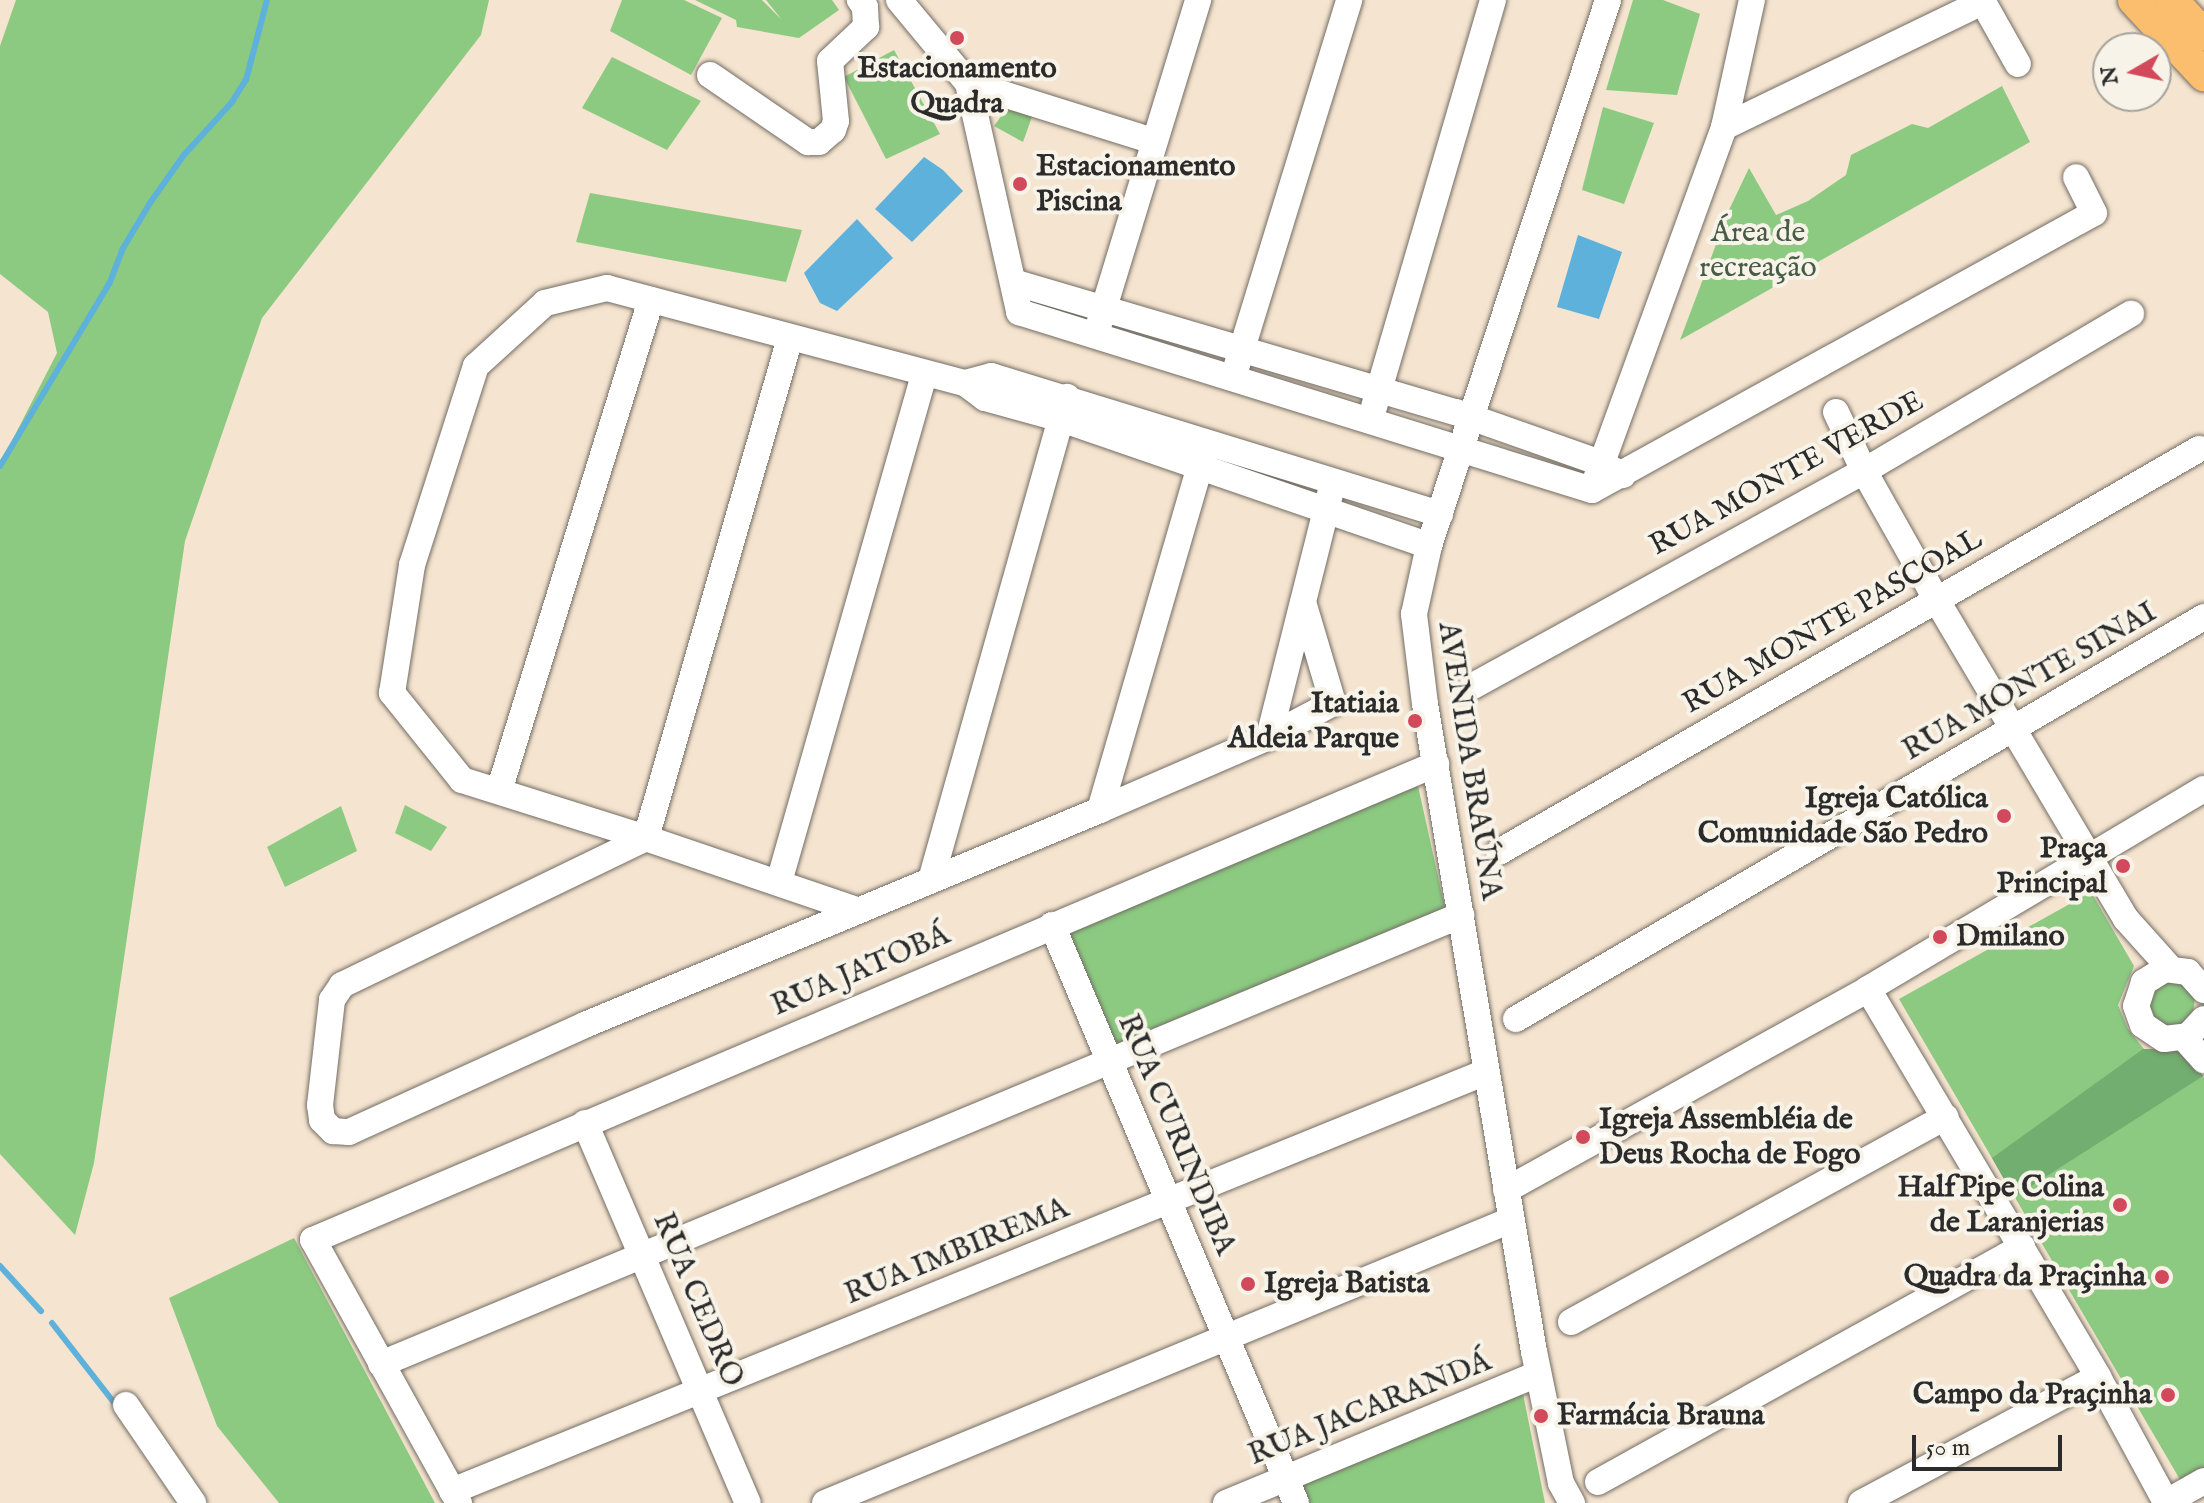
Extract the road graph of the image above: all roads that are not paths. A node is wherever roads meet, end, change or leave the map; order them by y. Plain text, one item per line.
1 (860, 0) edge
2 (899, 0) edge
3 (1349, 0) edge
4 (1493, 0) edge
5 (1608, 0) edge
6 (1752, 0) edge
7 (2111, 0) edge
8 (2134, 0) edge
9 (2172, 0) edge
10 (1191, 2) edge
11 (2189, 39) edge
12 (2018, 64) dead end
13 (710, 75) dead end
14 (2204, 75) edge
15 (968, 83) junction
16 (1724, 127) junction
17 (1153, 141) junction
18 (2076, 177) dead end
19 (1013, 282) junction
20 (651, 300) junction
21 (1104, 307) junction
22 (2131, 314) dead end
23 (1096, 336) junction
24 (790, 338) junction
25 (1241, 350) junction
26 (924, 375) junction
27 (1233, 380) junction
28 (1378, 391) junction
29 (1064, 408) junction
30 (1836, 412) dead end
31 (1472, 418) junction
32 (1369, 422) junction
33 (2199, 449) dead end
34 (1460, 450) junction
35 (1204, 455) junction
36 (1612, 469) junction
37 (1864, 471) junction
38 (1333, 482) junction
39 (1325, 511) junction
40 (1440, 514) junction
41 (1429, 546) junction
42 (1936, 599) junction
43 (1303, 602) junction
44 (2204, 617) edge
45 (1473, 686) dead end
46 (2013, 729) junction
47 (1269, 737) junction
48 (1436, 764) junction
49 (2204, 789) edge
50 (499, 791) junction
51 (1100, 810) junction
52 (646, 838) junction
53 (1499, 852) dead end
54 (2089, 857) junction
55 (931, 880) junction
56 (779, 882) junction
57 (857, 910) junction
58 (1461, 915) junction
59 (1052, 925) junction
60 (2183, 977) edge
61 (1868, 989) junction
62 (1516, 1019) dead end
63 (2198, 1027) edge
64 (2204, 1060) edge
65 (1110, 1061) junction
66 (1486, 1072) junction
67 (1946, 1117) junction
68 (585, 1123) junction
69 (1506, 1190) junction
70 (1169, 1201) junction
71 (1511, 1220) junction
72 (2022, 1247) junction
73 (644, 1255) junction
74 (1571, 1322) dead end
75 (1226, 1336) junction
76 (381, 1364) junction
77 (1538, 1374) junction
78 (2098, 1377) junction
79 (701, 1390) junction
80 (126, 1405) dead end
81 (1285, 1478) junction
82 (2204, 1481) edge
83 (1598, 1482) dead end
84 (455, 1497) edge
85 (2166, 1502) edge
86 (193, 1503) edge
87 (748, 1503) edge
88 (825, 1503) edge
89 (1226, 1503) edge
90 (1296, 1503) edge
91 (1572, 1503) edge
92 (1861, 1503) edge

1 - 13 street
2 - 15 street
3 - 25 street
4 - 28 street
5 - 31 street, AVENIDA BRAÚNA
6 - 16 street
7 - 11 main road
8 - 11 main road
9 - 11 main road
10 - 17 street
11 - 14 main road
12 - 16 street
15 - 17 street
15 - 19 street
16 - 36 street
17 - 21 street
18 - 36 street
19 - 21 street
19 - 23 street
20 - 24 street
20 - 50 street
20 - 50 street
21 - 23 street
21 - 25 street
22 - 37 street, RUA MONTE VERDE
23 - 27 street
24 - 26 street
24 - 52 street
25 - 27 street
25 - 28 street
26 - 29 street
26 - 56 street
27 - 32 street
28 - 31 street
28 - 32 street
29 - 35 street
29 - 55 street
30 - 37 street
31 - 34 street, AVENIDA BRAÚNA
31 - 36 street
32 - 34 street
33 - 42 street, RUA MONTE PASCOAL
34 - 36 street
34 - 40 street, AVENIDA BRAÚNA
35 - 38 street
35 - 39 street
35 - 51 street
37 - 42 street
37 - 45 street, RUA MONTE VERDE
38 - 39 street
38 - 40 street
39 - 41 street
39 - 43 street
40 - 41 street, AVENIDA BRAÚNA
41 - 48 street, AVENIDA BRAÚNA
42 - 46 street
42 - 53 street, RUA MONTE PASCOAL
43 - 47 street
43 - 47 street
44 - 46 street, RUA MONTE SINAI
46 - 54 street
46 - 62 street, RUA MONTE SINAI
47 - 51 street
48 - 58 street, AVENIDA BRAÚNA
48 - 59 street, RUA JATOBÁ
49 - 54 street
50 - 52 street
51 - 55 street
52 - 56 street
52 - 57 street
54 - 60 street
54 - 61 street
55 - 57 street
56 - 57 street
58 - 65 street
58 - 66 street, AVENIDA BRAÚNA
59 - 65 street, RUA CURINDIBA
59 - 68 street, RUA JATOBÁ
60 - 63 street
61 - 67 street
61 - 69 street
63 - 64 street
65 - 70 street, RUA CURINDIBA
65 - 73 street
66 - 69 street, AVENIDA BRAÚNA
66 - 70 street, RUA IMBIREMA
67 - 72 street
67 - 74 street
68 - 73 street, RUA CEDRO
68 - 76 street, RUA JATOBÁ
69 - 71 street, AVENIDA BRAÚNA
70 - 75 street, RUA CURINDIBA
70 - 79 street, RUA IMBIREMA
71 - 75 street
71 - 77 street, AVENIDA BRAÚNA
72 - 78 street
72 - 83 street
73 - 76 street
73 - 79 street, RUA CEDRO
75 - 81 street, RUA CURINDIBA
75 - 88 street
76 - 84 street
77 - 81 street, RUA JACARANDÁ
77 - 91 street, AVENIDA BRAÚNA
78 - 85 street
78 - 92 street
79 - 84 street, RUA IMBIREMA
79 - 87 street, RUA CEDRO
80 - 86 street
81 - 89 street, RUA JACARANDÁ
81 - 90 street, RUA CURINDIBA
82 - 85 street

